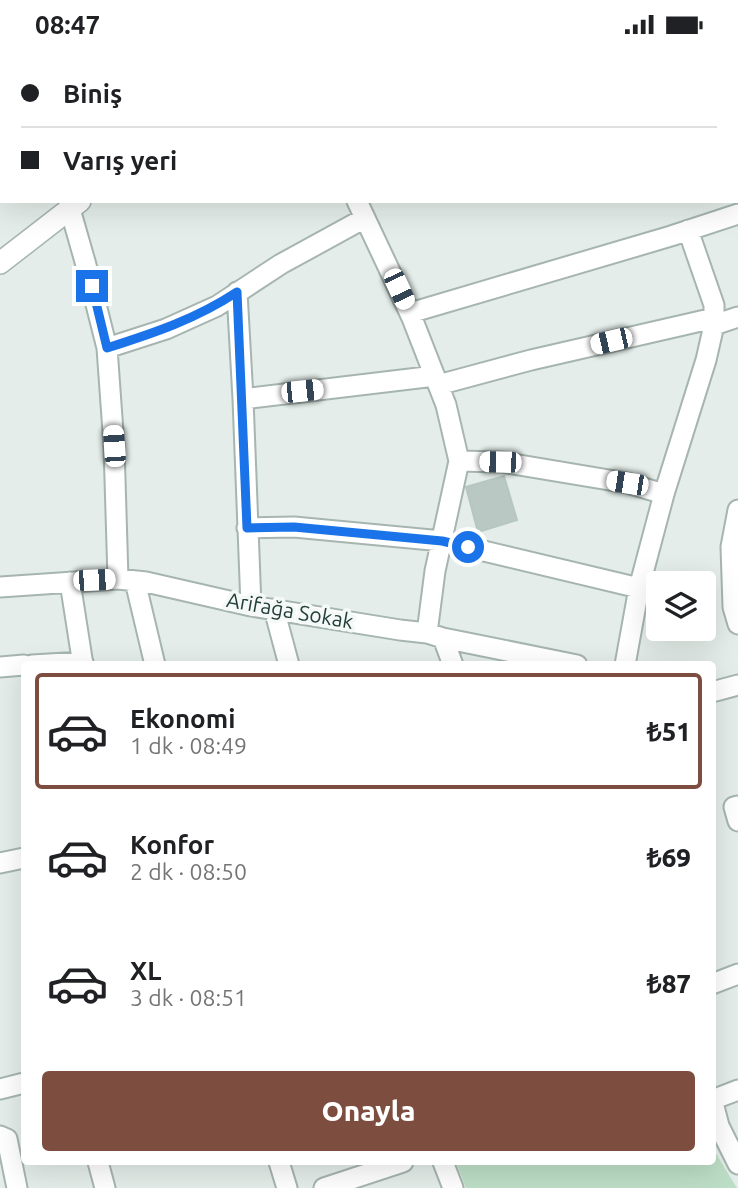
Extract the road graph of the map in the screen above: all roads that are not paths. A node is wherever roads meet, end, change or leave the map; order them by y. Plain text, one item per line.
1 (75, 205) edge
2 (361, 209) edge
3 (738, 214) edge
4 (688, 230) junction
5 (0, 263) edge
6 (237, 292) junction
7 (410, 313) junction
8 (738, 317) edge
9 (714, 322) junction
10 (107, 348) junction
11 (436, 381) junction
12 (243, 399) junction
13 (459, 461) junction
14 (664, 494) junction
15 (738, 510) edge
16 (247, 528) junction
17 (442, 541) junction
18 (126, 580) junction
19 (70, 582) junction
20 (0, 587) edge
21 (639, 588) junction
22 (251, 606) junction
23 (274, 609) junction
24 (738, 624) edge
25 (435, 635) junction
26 (83, 661) edge
27 (154, 661) edge
28 (288, 661) edge
29 (451, 661) edge
30 (559, 661) edge
31 (626, 661) edge
32 (21, 665) edge
33 (0, 667) edge
34 (738, 685) edge
35 (716, 691) edge
36 (738, 806) edge
37 (738, 821) edge
38 (21, 859) edge
39 (0, 863) edge
40 (738, 974) edge
41 (716, 982) edge
42 (21, 1084) edge
43 (0, 1089) edge
44 (738, 1090) edge
45 (716, 1098) edge
46 (716, 1115) edge
47 (0, 1136) edge
48 (738, 1164) edge
49 (100, 1165) edge
50 (280, 1165) edge
51 (394, 1165) edge
52 (444, 1165) edge
53 (17, 1188) edge
54 (105, 1188) edge
55 (287, 1188) edge
56 (324, 1188) edge
57 (453, 1188) edge

1 - 5 street
1 - 10 street
2 - 6 street
2 - 7 street
3 - 4 street
4 - 7 street
4 - 9 street
6 - 10 street
6 - 12 street
7 - 11 street
8 - 9 street
9 - 11 street
9 - 14 street
10 - 18 street
11 - 12 street
11 - 13 street
12 - 16 street
13 - 14 street
13 - 17 street
14 - 21 street
15 - 24 street
16 - 17 street
16 - 22 street
17 - 21 street
17 - 25 street
18 - 19 street, Arifağa Sokak
18 - 22 street, Arifağa Sokak
18 - 27 street
19 - 20 street, Arifağa Sokak
19 - 26 street
21 - 31 street
22 - 23 street, Arifağa Sokak
23 - 25 street, Arifağa Sokak
23 - 28 street
25 - 29 street
25 - 30 street, Arifağa Sokak
32 - 33 street
34 - 35 street
36 - 37 street
38 - 39 street
40 - 41 street
42 - 43 street
44 - 45 street
46 - 48 street
47 - 53 street
49 - 54 street
50 - 55 street
51 - 56 street
52 - 57 street

